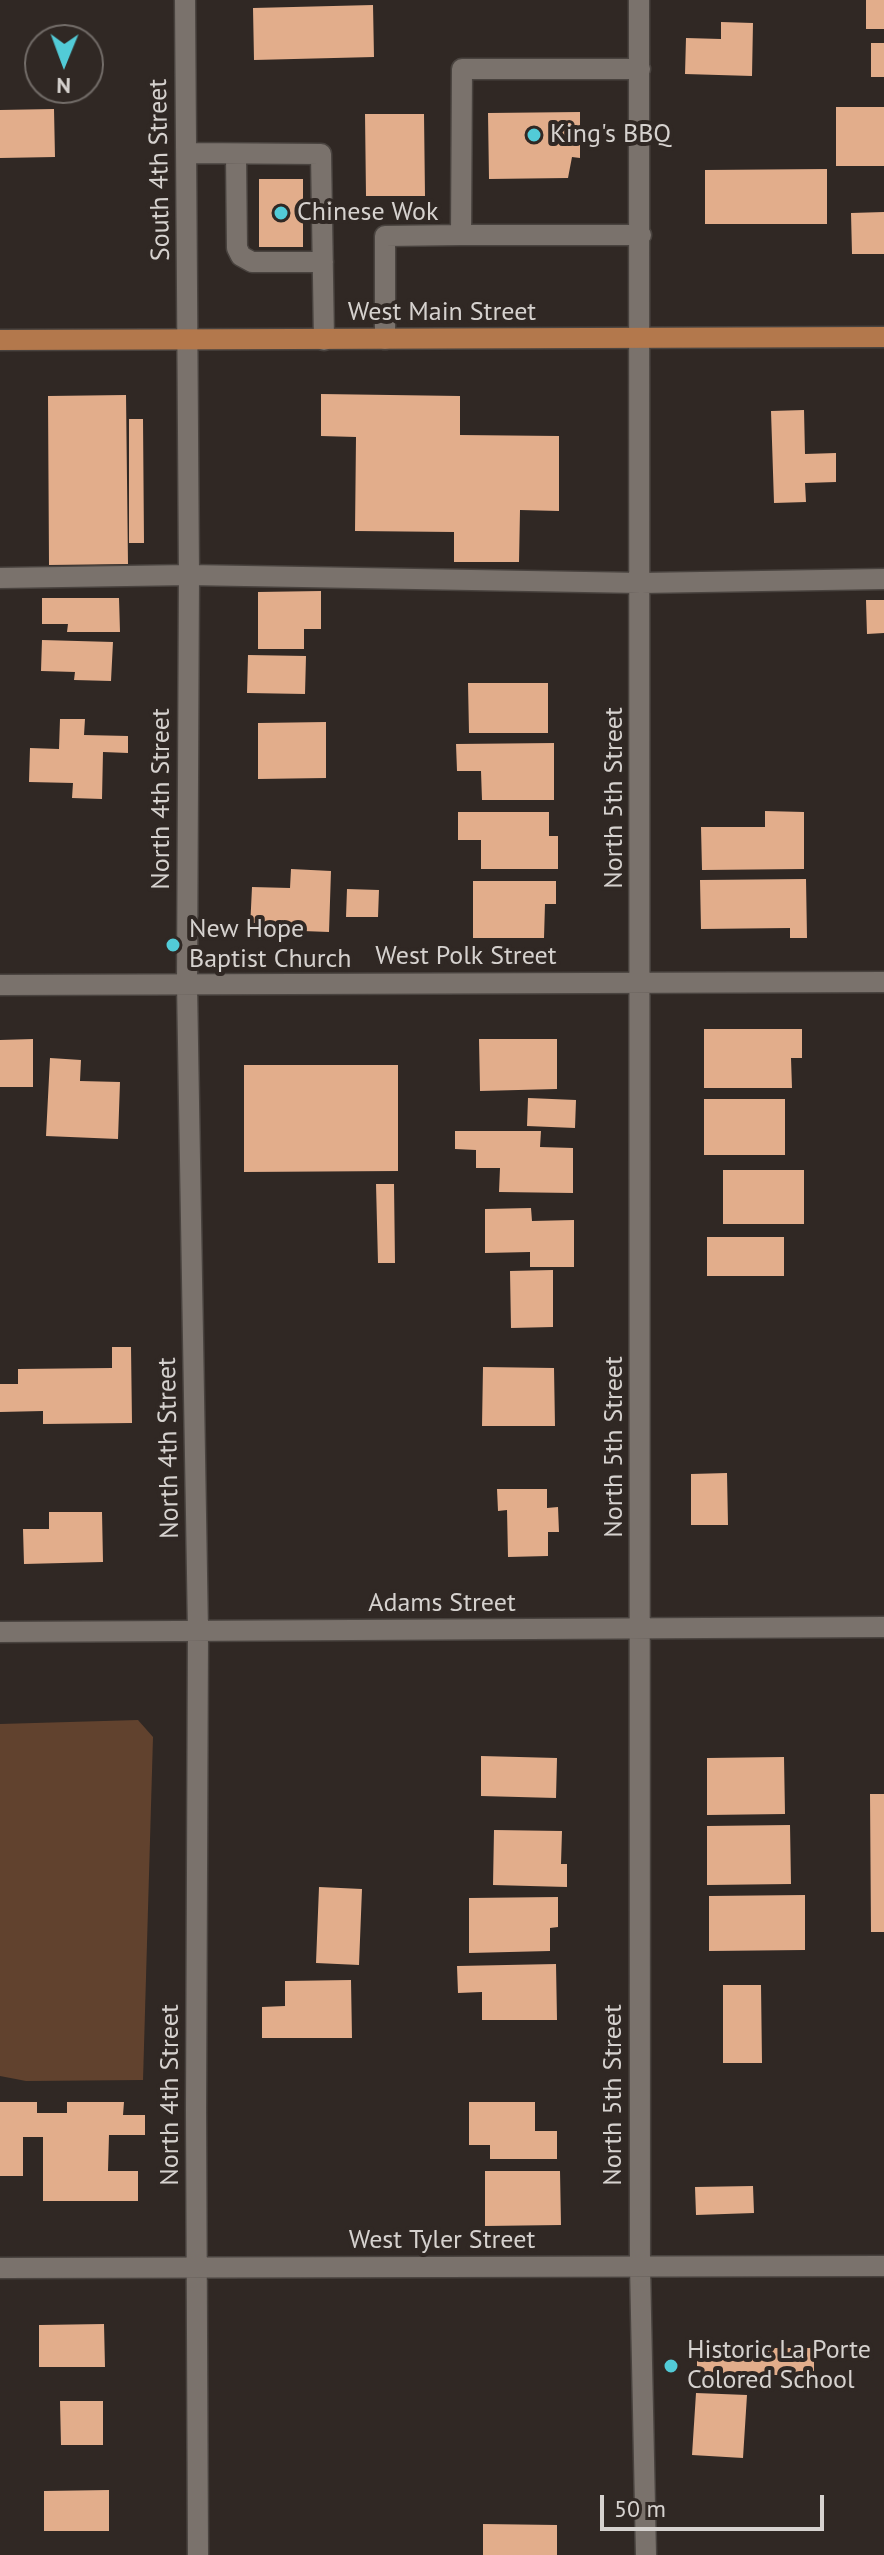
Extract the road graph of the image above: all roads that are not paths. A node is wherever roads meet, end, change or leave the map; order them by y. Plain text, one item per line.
1 (185, 0) edge
2 (639, 0) edge
3 (640, 69) junction
4 (188, 153) junction
5 (236, 155) junction
6 (461, 235) junction
7 (641, 235) junction
8 (323, 262) junction
9 (884, 337) edge
10 (640, 338) junction
11 (385, 339) junction
12 (0, 340) edge
13 (188, 340) junction
14 (324, 340) junction
15 (189, 575) junction
16 (0, 578) edge
17 (884, 579) edge
18 (641, 583) junction
19 (640, 982) junction
20 (884, 982) edge
21 (187, 984) junction
22 (0, 985) edge
23 (884, 1627) edge
24 (641, 1629) junction
25 (0, 1632) edge
26 (198, 1632) junction
27 (640, 2266) junction
28 (884, 2266) edge
29 (0, 2268) edge
30 (197, 2268) junction
31 (198, 2555) edge
32 (646, 2555) edge

1 - 4 street, South 4th Street
2 - 3 street, North 5th Street
3 - 6 street
3 - 7 street, North 5th Street
4 - 5 street
4 - 13 street, South 4th Street
5 - 8 street
5 - 8 street
6 - 7 street
6 - 11 street
7 - 10 street, North 5th Street
8 - 14 street
9 - 10 main road, West Main Street
10 - 11 main road, West Main Street
10 - 18 street, North 5th Street
11 - 14 main road, West Main Street
12 - 13 main road, West Main Street
13 - 14 main road, West Main Street
13 - 15 street, North 4th Street
15 - 16 street
15 - 18 street
15 - 21 street, North 4th Street
17 - 18 street
18 - 19 street, North 5th Street
19 - 20 street, West Polk Street
19 - 21 street, West Polk Street
19 - 24 street, North 5th Street
21 - 22 street, West Polk Street
21 - 26 street, North 4th Street
23 - 24 street, Adams Street
24 - 26 street, Adams Street
24 - 27 street, North 5th Street
25 - 26 street, Adams Street
26 - 30 street, North 4th Street
27 - 28 street, West Tyler Street
27 - 30 street, West Tyler Street
27 - 32 street, North 5th Street
29 - 30 street, West Tyler Street
30 - 31 street, North 4th Street

